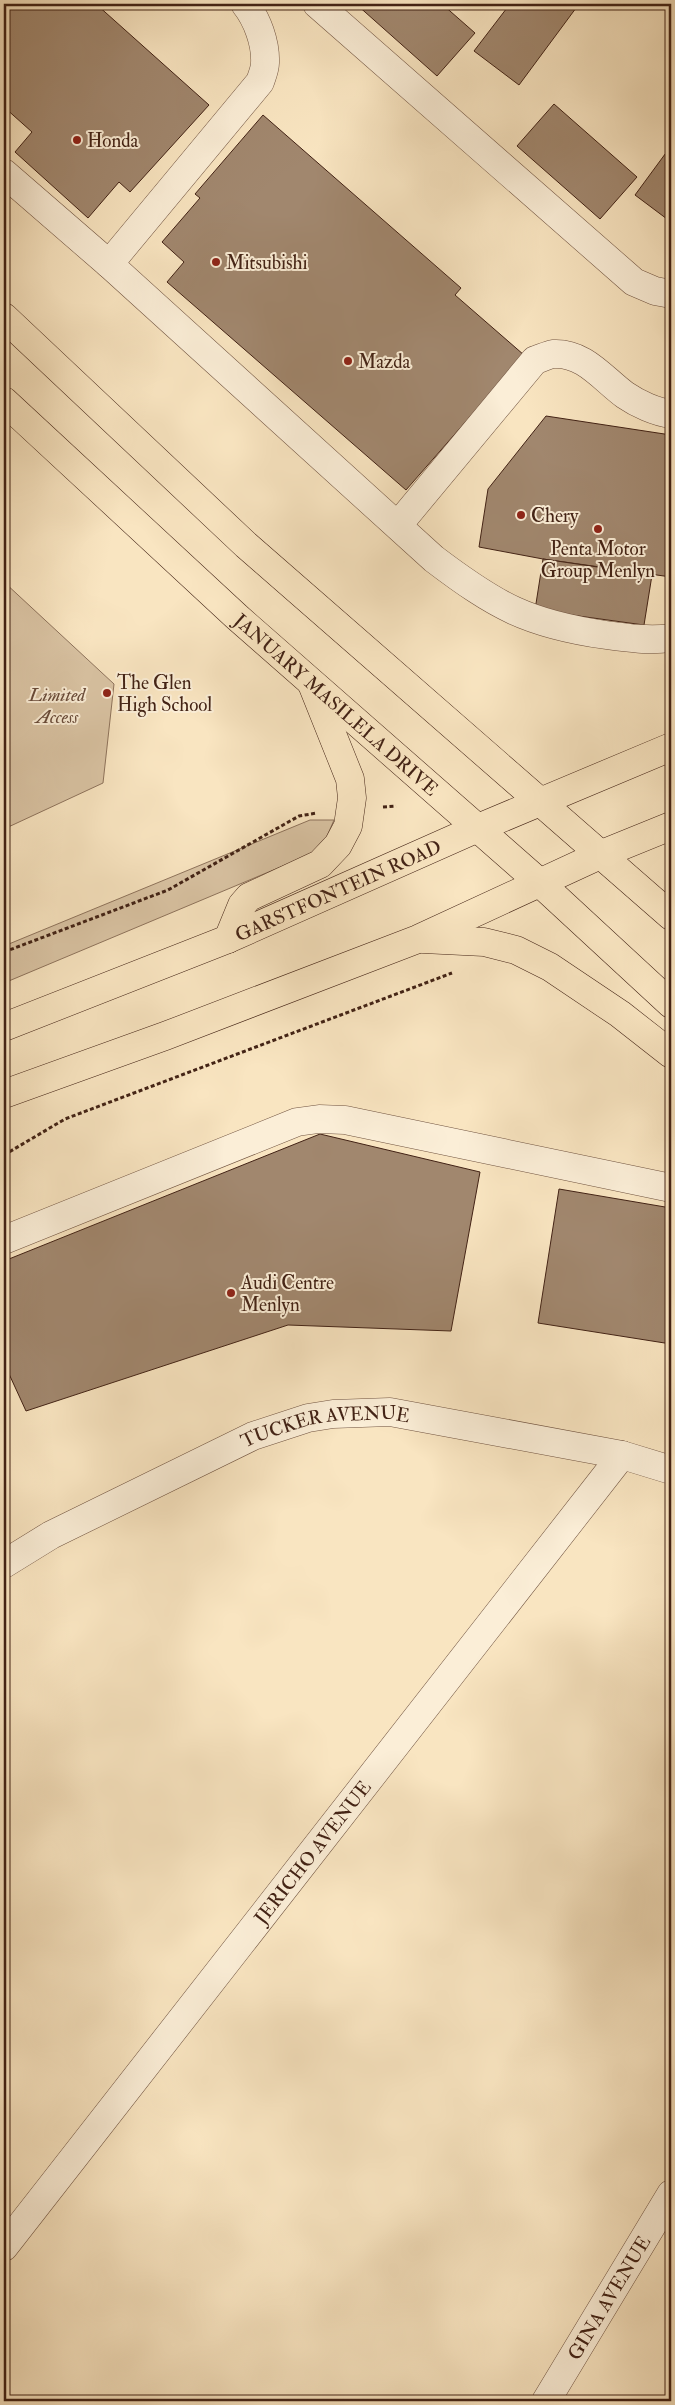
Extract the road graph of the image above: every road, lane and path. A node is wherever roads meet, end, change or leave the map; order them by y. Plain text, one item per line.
1 (245, 4) edge
2 (317, 4) edge
3 (4, 174) edge
4 (109, 264) junction
5 (671, 294) edge
6 (4, 317) edge
7 (4, 401) edge
8 (671, 414) edge
9 (398, 525) junction
10 (671, 638) edge
11 (312, 683) junction
12 (671, 747) edge
13 (541, 802) junction
14 (396, 806) dead end
15 (351, 810) junction
16 (671, 826) edge
17 (478, 828) junction
18 (602, 854) junction
19 (540, 883) junction
20 (671, 916) edge
21 (228, 939) junction
22 (418, 939) junction
23 (4, 952) edge
24 (460, 970) dead end
25 (671, 1004) edge
26 (4, 1027) edge
27 (671, 1054) edge
28 (4, 1094) edge
29 (4, 1155) edge
30 (671, 1188) edge
31 (4, 1240) edge
32 (622, 1455) junction
33 (671, 1470) edge
34 (4, 1564) edge
35 (671, 2194) edge
36 (4, 2247) edge
37 (546, 2401) edge

1 - 4 street
2 - 5 street
3 - 4 street
4 - 9 street
6 - 13 main road
7 - 11 main road, JANUARY MASILELA DRIVE
8 - 9 street
9 - 10 street
11 - 15 main road
11 - 17 main road, JANUARY MASILELA DRIVE
12 - 13 main road, GARSTFONTEIN ROAD
13 - 17 main road, GARSTFONTEIN ROAD
13 - 18 main road
14 - 15 path
15 - 21 main road
15 - 23 path
16 - 18 main road
17 - 19 main road, JANUARY MASILELA DRIVE
17 - 21 main road, GARSTFONTEIN ROAD
18 - 19 main road
18 - 20 main road
19 - 22 main road
19 - 25 main road, JANUARY MASILELA DRIVE
21 - 26 main road, GARSTFONTEIN ROAD
22 - 27 main road
22 - 28 main road
24 - 29 path
30 - 31 street
32 - 33 street, TUCKER AVENUE
32 - 34 street, TUCKER AVENUE
32 - 36 street, JERICHO AVENUE
35 - 37 street, GINA AVENUE

